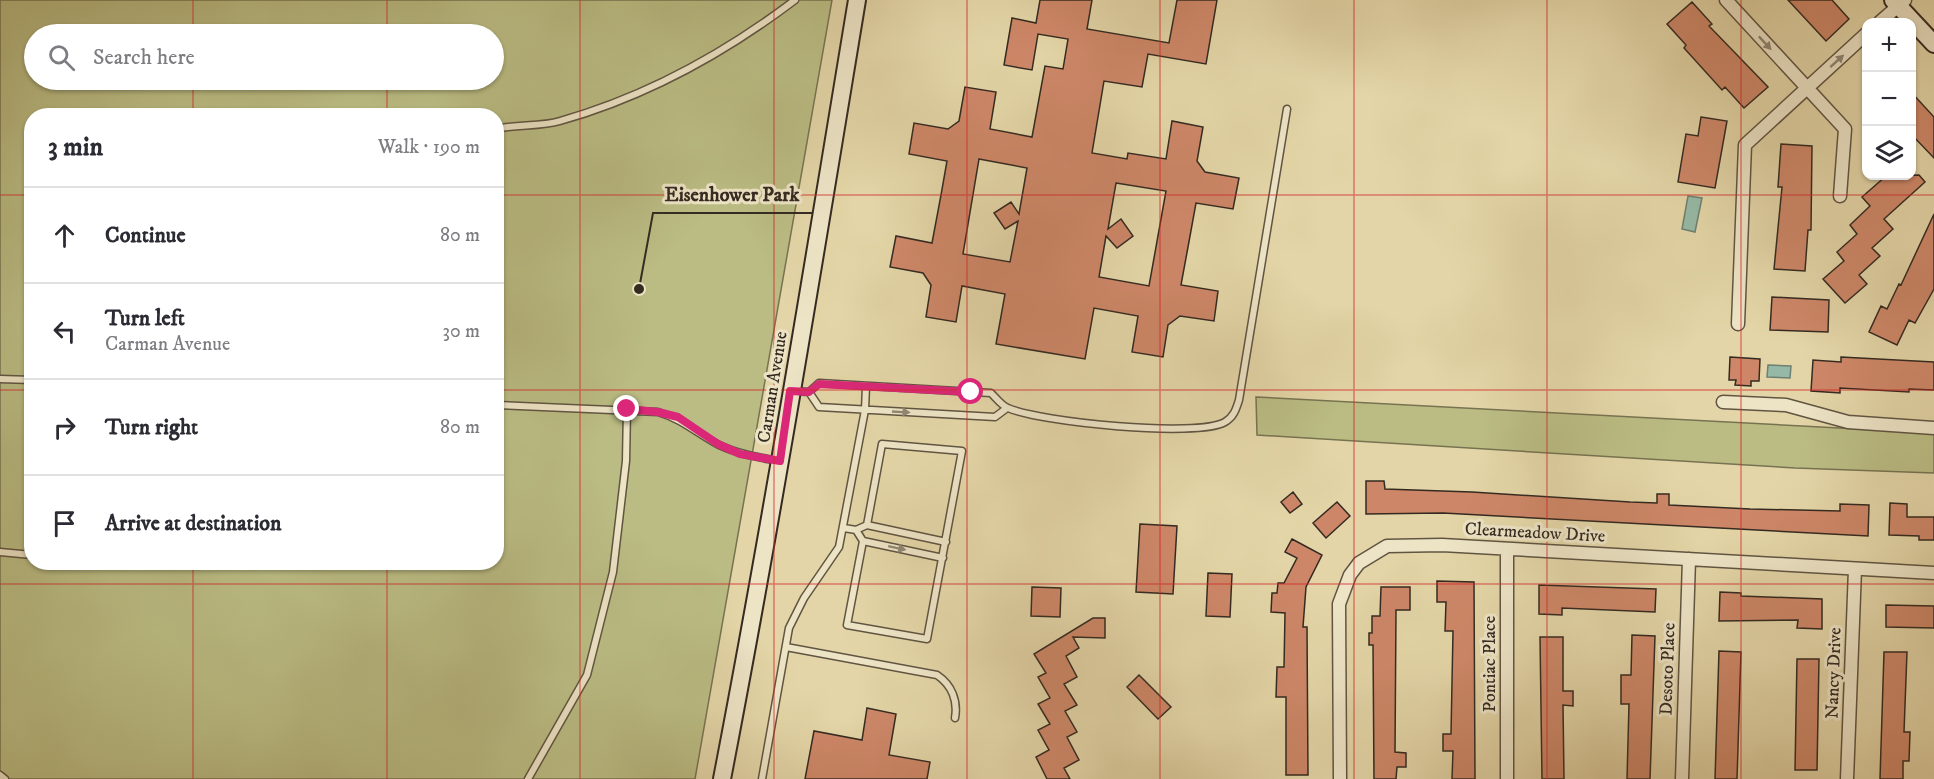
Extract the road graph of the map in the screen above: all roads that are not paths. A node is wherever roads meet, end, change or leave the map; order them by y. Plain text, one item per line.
1 (795, 0) edge
2 (857, 0) edge
3 (1726, 0) edge
4 (1899, 2) edge
5 (1884, 18) edge
6 (1862, 38) edge
7 (1934, 44) edge
8 (1807, 88) junction
9 (1287, 109) dead end
10 (504, 128) edge
11 (1840, 196) dead end
12 (1738, 324) dead end
13 (0, 379) edge
14 (24, 380) edge
15 (866, 386) junction
16 (790, 391) junction
17 (809, 392) junction
18 (1723, 402) dead end
19 (504, 405) edge
20 (1007, 408) junction
21 (627, 409) junction
22 (865, 410) junction
23 (1934, 428) edge
24 (780, 461) junction
25 (867, 525) junction
26 (844, 528) junction
27 (856, 530) junction
28 (863, 541) junction
29 (946, 542) junction
30 (1508, 549) junction
31 (0, 552) edge
32 (24, 554) edge
33 (943, 558) junction
34 (1689, 559) junction
35 (1855, 569) junction
36 (1934, 573) edge
37 (786, 647) junction
38 (955, 718) dead end
39 (0, 775) edge
40 (5, 779) edge
41 (528, 779) edge
42 (722, 779) edge
43 (762, 779) edge
44 (1340, 779) edge
45 (1507, 779) edge
46 (1682, 779) edge
47 (1847, 779) edge

1 - 10 lane
2 - 16 main road, Carman Avenue
3 -> 8 street
4 - 5 street
4 - 7 main road
8 -> 6 street
8 - 11 street
8 - 12 street
9 - 20 lane
13 - 14 lane
15 - 17 lane
15 - 20 lane
15 - 22 lane
16 - 17 lane
16 - 24 main road, Carman Avenue
17 - 22 lane
18 - 23 street
19 - 21 lane
22 -> 20 lane
21 - 24 lane
21 - 41 lane
22 - 26 lane
24 - 42 main road, Carman Avenue
25 - 27 lane
25 - 29 lane
25 - 29 lane
26 - 27 lane
26 - 37 lane
27 - 28 lane
28 -> 33 lane
28 - 33 lane
29 - 33 lane
30 - 34 street, Clearmeadow Drive
30 - 44 street, Clearmeadow Drive
30 - 45 street, Pontiac Place
31 - 32 lane
34 - 35 street, Clearmeadow Drive
34 - 46 street, Desoto Place
35 - 36 street, Clearmeadow Drive
35 - 47 street, Nancy Drive
37 - 38 lane
37 - 43 lane
39 - 40 lane

